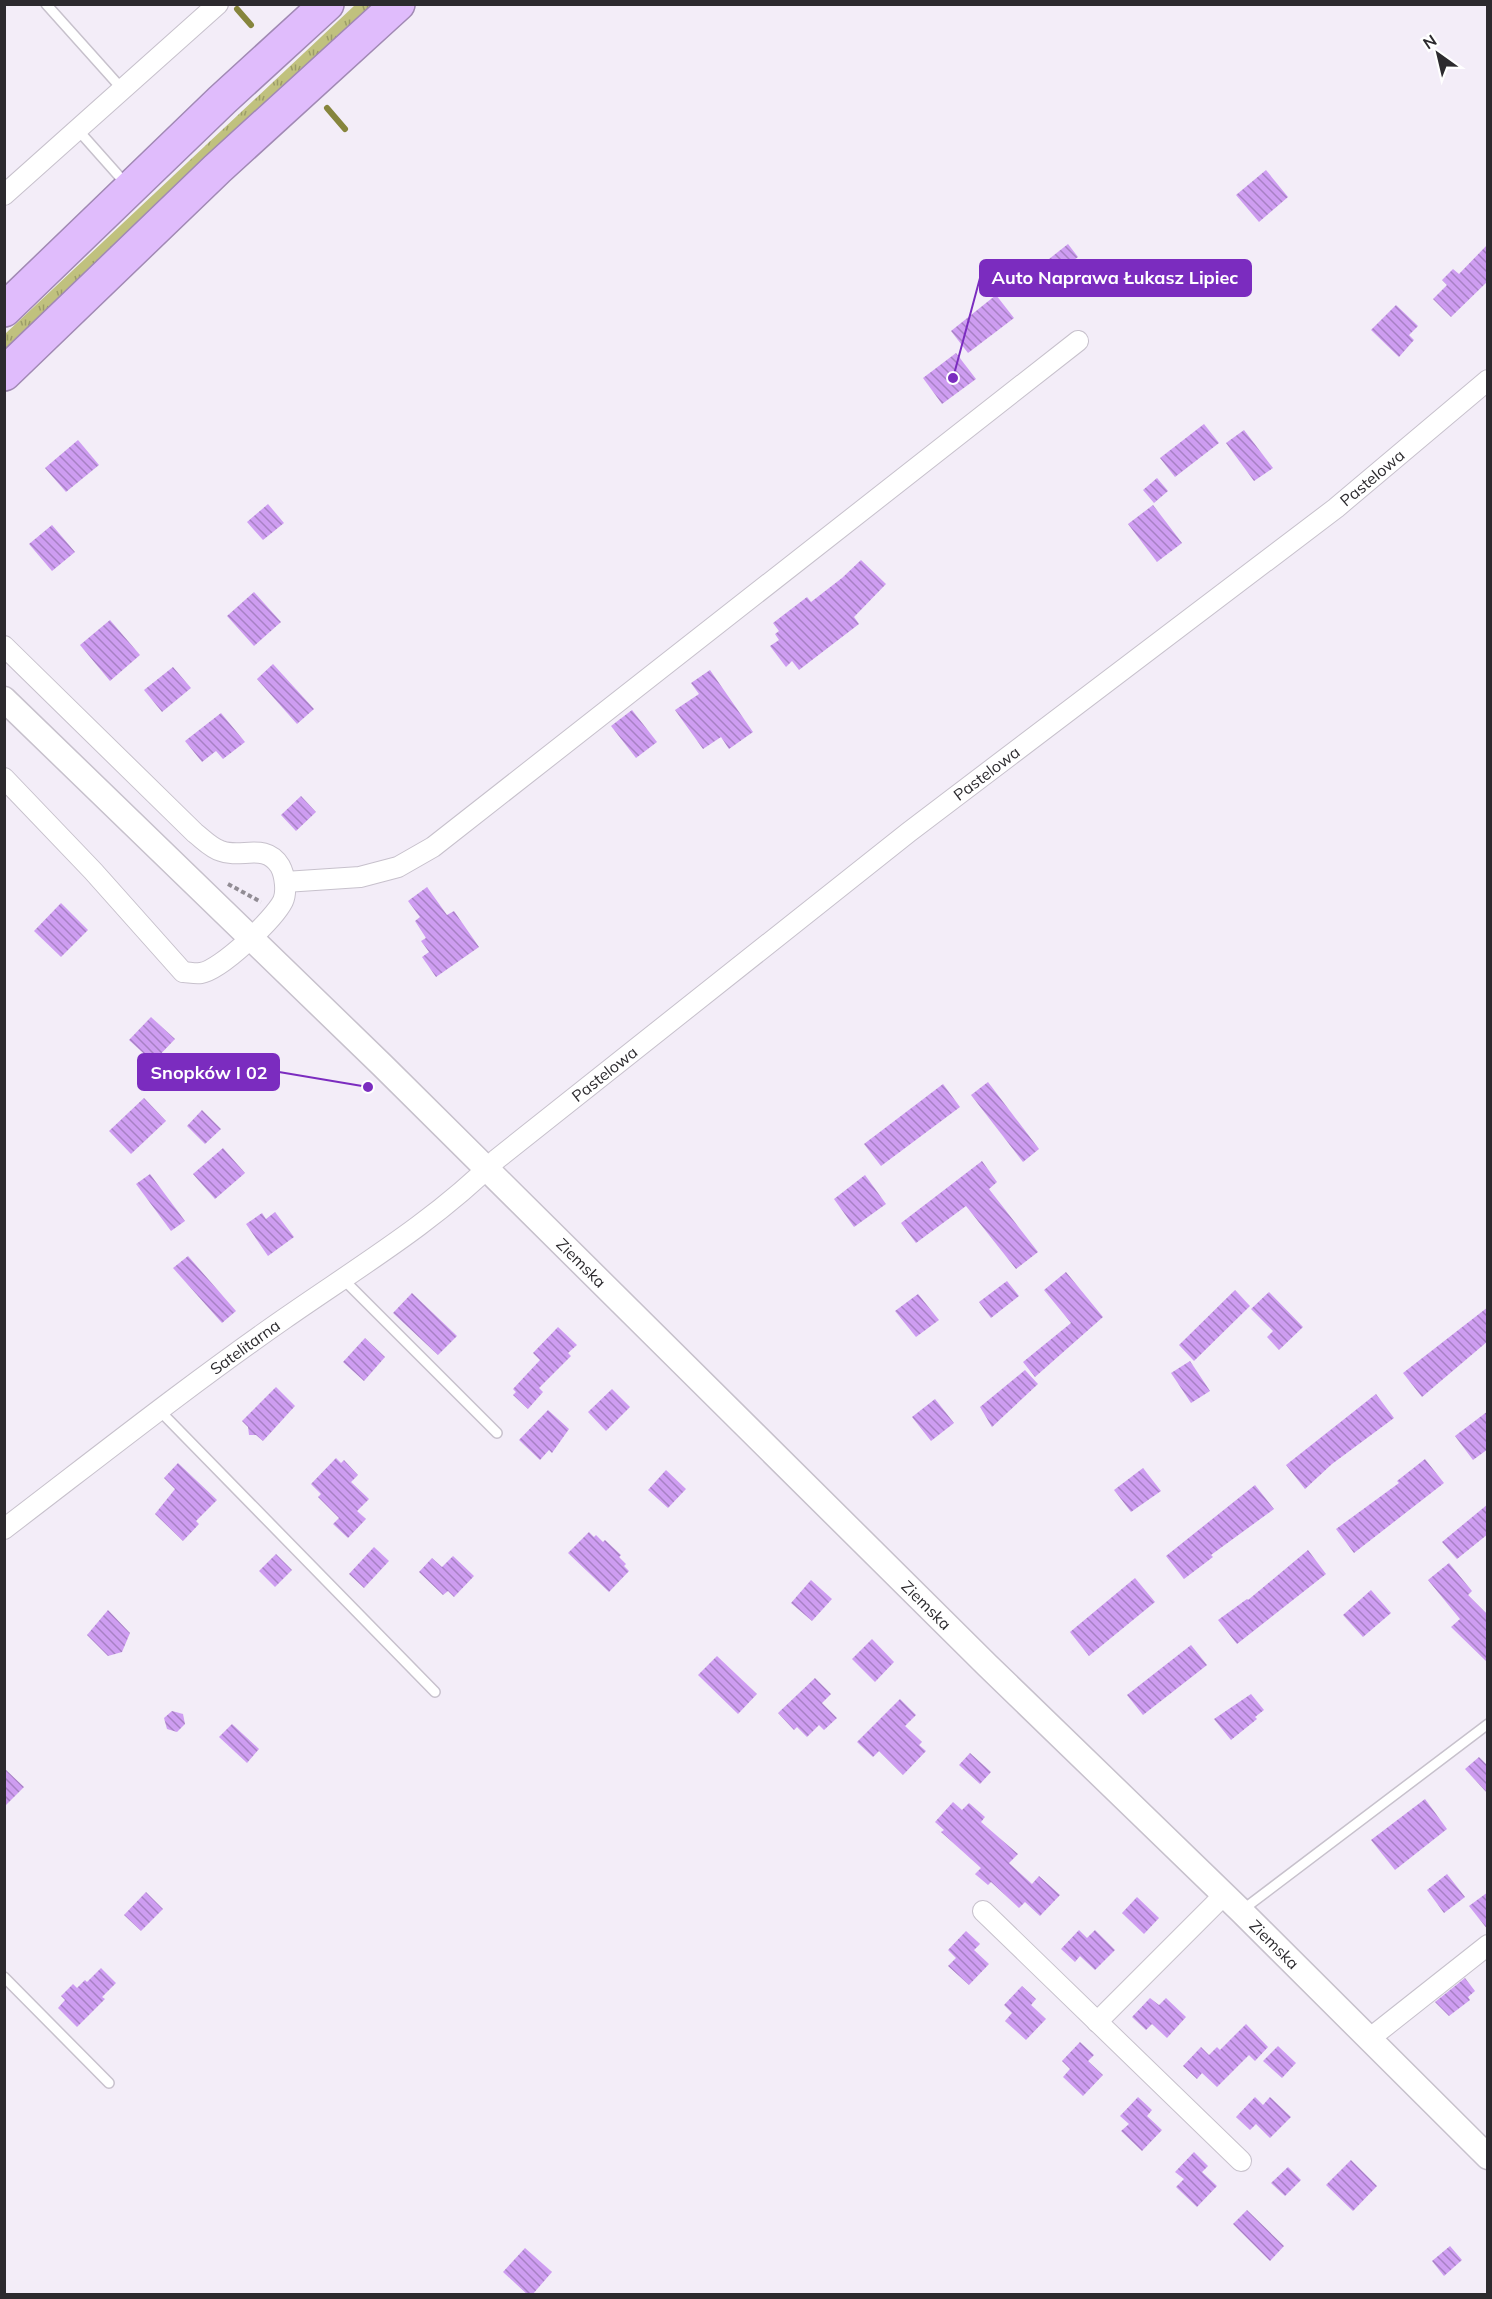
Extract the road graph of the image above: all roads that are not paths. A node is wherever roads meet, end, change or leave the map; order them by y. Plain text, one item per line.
1 (46, 4) edge
2 (218, 4) edge
3 (327, 4) edge
4 (398, 4) edge
5 (123, 90) junction
6 (78, 130) junction
7 (129, 188) junction
8 (4, 195) edge
9 (4, 309) edge
10 (1078, 341) dead end
11 (4, 374) edge
12 (1488, 380) edge
13 (4, 646) edge
14 (4, 699) edge
15 (4, 778) edge
16 (285, 882) junction
17 (250, 938) junction
18 (487, 1169) junction
19 (343, 1279) junction
20 (160, 1411) junction
21 (497, 1433) dead end
22 (4, 1528) edge
23 (435, 1692) dead end
24 (1488, 1724) edge
25 (1224, 1895) junction
26 (983, 1911) dead end
27 (1241, 1911) junction
28 (1488, 1945) edge
29 (4, 1977) edge
30 (1097, 2022) junction
31 (1369, 2039) junction
32 (109, 2083) dead end
33 (1488, 2157) edge
34 (1241, 2161) dead end

1 - 5 lane
2 - 5 street
3 - 7 highway
4 - 11 highway
5 - 6 street
6 - 7 lane
6 - 8 street
7 - 9 highway
10 - 16 street
12 - 18 street, Pastelowa
13 - 16 street
14 - 17 street, Ziemska
15 - 17 street
16 - 17 street
17 - 18 street, Ziemska
18 - 19 street, Satelitarna
18 - 25 street, Ziemska
19 - 20 street, Satelitarna
19 - 21 lane
20 - 22 street, Satelitarna
20 - 23 lane
24 - 27 lane
25 - 27 street, Ziemska
25 - 30 street
26 - 30 street
27 - 31 street, Ziemska
28 - 31 street
29 - 32 lane
30 - 34 street
31 - 33 street, Ziemska

